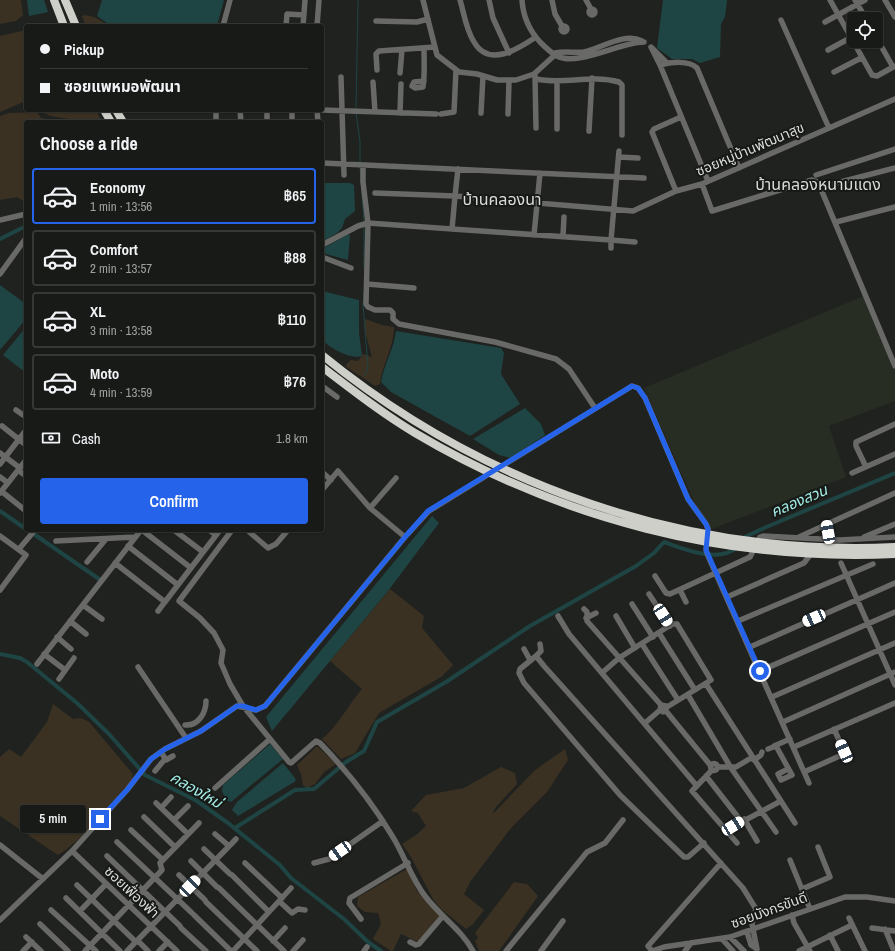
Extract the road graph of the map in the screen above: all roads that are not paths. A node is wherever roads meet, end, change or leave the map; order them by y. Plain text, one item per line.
1 (54, 0) edge
2 (65, 0) edge
3 (230, 0) edge
4 (305, 0) edge
5 (319, 0) edge
6 (423, 0) edge
7 (460, 0) edge
8 (489, 0) edge
9 (522, 0) edge
10 (552, 0) edge
11 (586, 0) edge
12 (830, 0) edge
13 (865, 0) edge
14 (885, 0) edge
15 (856, 2) edge
16 (590, 9) dead end
17 (862, 12) edge
18 (304, 15) junction
19 (838, 15) junction
20 (895, 17) edge
21 (428, 19) junction
22 (781, 20) dead end
23 (376, 21) dead end
24 (825, 22) dead end
25 (63, 24) edge
26 (75, 24) edge
27 (224, 24) edge
28 (286, 24) edge
29 (303, 24) edge
30 (317, 24) edge
31 (562, 26) dead end
32 (847, 32) edge
33 (536, 37) junction
34 (847, 40) edge
35 (435, 47) junction
36 (651, 47) junction
37 (424, 48) junction
38 (856, 48) edge
39 (883, 48) edge
40 (402, 50) junction
41 (828, 50) dead end
42 (509, 53) junction
43 (554, 53) junction
44 (862, 58) junction
45 (667, 63) junction
46 (660, 65) junction
47 (894, 66) edge
48 (376, 70) dead end
49 (456, 70) junction
50 (834, 72) dead end
51 (400, 73) dead end
52 (483, 76) junction
53 (536, 76) junction
54 (341, 77) dead end
55 (592, 78) junction
56 (424, 81) dead end
57 (509, 81) junction
58 (557, 81) junction
59 (373, 82) dead end
60 (401, 84) dead end
61 (895, 99) edge
62 (324, 110) edge
63 (342, 111) junction
64 (375, 112) junction
65 (481, 112) dead end
66 (400, 113) junction
67 (508, 114) dead end
68 (681, 117) junction
69 (536, 128) dead end
70 (829, 128) junction
71 (557, 129) dead end
72 (589, 131) dead end
73 (622, 135) dead end
74 (895, 149) edge
75 (638, 158) dead end
76 (324, 163) edge
77 (344, 164) junction
78 (361, 166) junction
79 (739, 168) junction
80 (895, 168) edge
81 (458, 169) junction
82 (540, 173) junction
83 (344, 175) dead end
84 (816, 175) dead end
85 (617, 177) junction
86 (644, 178) dead end
87 (708, 181) junction
88 (702, 184) junction
89 (821, 187) junction
90 (676, 191) junction
91 (375, 193) dead end
92 (455, 196) junction
93 (537, 202) junction
94 (895, 207) edge
95 (614, 209) junction
96 (24, 214) edge
97 (564, 217) dead end
98 (0, 220) edge
99 (836, 222) junction
100 (368, 223) junction
101 (452, 230) junction
102 (534, 235) junction
103 (563, 236) junction
104 (611, 240) junction
105 (24, 241) edge
106 (635, 242) dead end
107 (324, 244) edge
108 (610, 248) dead end
109 (324, 257) edge
110 (351, 268) dead end
111 (0, 274) edge
112 (367, 284) junction
113 (414, 288) dead end
114 (324, 357) edge
115 (895, 366) edge
116 (324, 369) edge
117 (324, 387) edge
118 (337, 397) dead end
119 (595, 408) junction
120 (16, 410) dead end
121 (24, 416) edge
122 (895, 424) edge
123 (2, 426) dead end
124 (24, 433) edge
125 (19, 439) junction
126 (24, 443) edge
127 (895, 454) edge
128 (2, 455) edge
129 (24, 463) edge
130 (0, 464) edge
131 (866, 467) junction
132 (19, 469) junction
133 (852, 473) dead end
134 (24, 474) edge
135 (324, 474) edge
136 (0, 477) edge
137 (396, 478) dead end
138 (331, 480) junction
139 (8, 483) junction
140 (324, 488) edge
141 (1, 492) edge
142 (895, 493) edge
143 (370, 508) junction
144 (24, 509) edge
145 (827, 524) junction
146 (895, 524) edge
147 (33, 532) edge
148 (139, 532) edge
149 (144, 532) edge
150 (177, 532) edge
151 (211, 532) edge
152 (219, 532) edge
153 (230, 532) edge
154 (249, 532) edge
155 (286, 532) edge
156 (0, 536) edge
157 (216, 536) junction
158 (135, 537) junction
159 (405, 537) junction
160 (799, 537) junction
161 (895, 537) edge
162 (106, 539) junction
163 (821, 539) junction
164 (860, 539) junction
165 (830, 540) junction
166 (56, 541) dead end
167 (128, 546) junction
168 (895, 547) edge
169 (19, 549) junction
170 (204, 552) junction
171 (895, 554) edge
172 (87, 562) dead end
173 (115, 563) junction
174 (841, 564) dead end
175 (872, 564) dead end
176 (191, 568) junction
177 (716, 573) junction
178 (846, 575) junction
179 (655, 576) dead end
180 (895, 583) edge
181 (178, 585) junction
182 (0, 590) edge
183 (680, 590) junction
184 (649, 594) dead end
185 (727, 597) junction
186 (858, 600) junction
187 (165, 602) junction
188 (686, 602) dead end
189 (83, 604) junction
190 (632, 604) dead end
191 (584, 609) dead end
192 (158, 611) dead end
193 (895, 612) edge
194 (596, 613) dead end
195 (558, 616) dead end
196 (616, 616) dead end
197 (586, 618) junction
198 (102, 619) dead end
199 (70, 621) junction
200 (738, 621) junction
201 (868, 624) junction
202 (670, 626) junction
203 (659, 633) junction
204 (86, 634) dead end
205 (653, 637) junction
206 (57, 638) junction
207 (895, 643) edge
208 (540, 644) dead end
209 (642, 644) junction
210 (750, 647) junction
211 (636, 648) junction
212 (71, 649) dead end
213 (524, 649) dead end
214 (879, 649) junction
215 (44, 654) junction
216 (536, 656) junction
217 (74, 658) dead end
218 (619, 658) junction
219 (530, 660) junction
220 (37, 664) dead end
221 (138, 667) dead end
222 (65, 670) junction
223 (760, 671) junction
224 (602, 672) junction
225 (893, 673) edge
226 (58, 679) dead end
227 (706, 684) junction
228 (895, 685) edge
229 (695, 690) junction
230 (688, 695) junction
231 (772, 697) junction
232 (678, 700) junction
233 (206, 701) dead end
234 (895, 702) edge
235 (243, 706) junction
236 (663, 708) junction
237 (645, 722) junction
238 (783, 722) junction
239 (834, 730) junction
240 (193, 735) junction
241 (186, 738) junction
242 (270, 739) junction
243 (790, 739) junction
244 (794, 747) junction
245 (768, 749) junction
246 (160, 752) junction
247 (173, 756) dead end
248 (752, 758) junction
249 (165, 759) junction
250 (714, 768) junction
251 (732, 768) junction
252 (788, 769) dead end
253 (155, 771) dead end
254 (804, 772) junction
255 (706, 776) junction
256 (809, 783) dead end
257 (696, 785) junction
258 (215, 788) dead end
259 (171, 797) dead end
260 (779, 802) junction
261 (156, 803) dead end
262 (188, 806) dead end
263 (161, 808) junction
264 (761, 810) junction
265 (144, 817) dead end
266 (174, 820) junction
267 (623, 820) dead end
268 (743, 820) junction
269 (383, 822) junction
270 (199, 823) dead end
271 (794, 823) dead end
272 (131, 830) dead end
273 (725, 830) junction
274 (776, 832) dead end
275 (188, 834) junction
276 (215, 834) dead end
277 (236, 839) dead end
278 (757, 841) dead end
279 (117, 842) dead end
280 (704, 843) junction
281 (737, 844) dead end
282 (0, 845) edge
283 (229, 846) junction
284 (175, 847) junction
285 (818, 847) dead end
286 (204, 849) dead end
287 (72, 851) junction
288 (107, 856) dead end
289 (163, 860) junction
290 (216, 860) junction
291 (790, 860) dead end
292 (191, 861) dead end
293 (408, 863) junction
294 (722, 863) junction
295 (245, 864) dead end
296 (314, 864) dead end
297 (203, 873) junction
298 (179, 875) dead end
299 (155, 878) junction
300 (43, 879) junction
301 (77, 884) dead end
302 (106, 884) junction
303 (190, 886) junction
304 (291, 888) dead end
305 (802, 889) junction
306 (142, 890) junction
307 (66, 898) dead end
308 (92, 898) junction
309 (178, 899) junction
310 (280, 900) junction
311 (895, 901) edge
312 (128, 905) junction
313 (810, 909) junction
314 (51, 910) dead end
315 (305, 910) dead end
316 (80, 912) junction
317 (165, 912) junction
318 (269, 912) junction
319 (444, 916) junction
320 (753, 918) junction
321 (793, 918) junction
322 (849, 918) dead end
323 (361, 919) dead end
324 (0, 920) edge
325 (114, 920) junction
326 (562, 921) dead end
327 (740, 921) dead end
328 (40, 924) dead end
329 (257, 925) junction
330 (852, 925) junction
331 (151, 926) junction
332 (285, 928) dead end
333 (872, 928) dead end
334 (885, 929) junction
335 (753, 930) junction
336 (895, 931) edge
337 (747, 932) junction
338 (102, 933) junction
339 (830, 935) junction
340 (26, 937) dead end
341 (730, 938) junction
342 (244, 939) junction
343 (722, 939) junction
344 (303, 940) dead end
345 (273, 941) junction
346 (32, 942) junction
347 (138, 942) junction
348 (168, 942) junction
349 (410, 942) dead end
350 (691, 943) junction
351 (90, 946) junction
352 (809, 949) edge
353 (741, 950) edge
354 (759, 950) edge
355 (22, 951) edge
356 (41, 951) edge
357 (68, 951) edge
358 (85, 951) edge
359 (96, 951) edge
360 (120, 951) edge
361 (127, 951) edge
362 (148, 951) edge
363 (159, 951) edge
364 (177, 951) edge
365 (206, 951) edge
366 (232, 951) edge
367 (257, 951) edge
368 (284, 951) edge
369 (293, 951) edge
370 (473, 951) edge
371 (506, 951) edge
372 (542, 951) edge
373 (652, 951) edge
374 (685, 951) edge
375 (733, 951) edge
376 (799, 951) edge
377 (838, 951) edge
378 (865, 951) edge
379 (894, 951) edge

1 - 25 highway
2 - 26 highway
3 - 27 street
4 - 18 street
5 - 30 street
6 - 21 street
7 - 42 street
8 - 42 street
9 - 33 street
10 - 31 street
11 - 16 street
12 - 19 street
13 - 15 street
14 - 20 street
15 - 17 street
15 - 19 street
18 - 28 street
18 - 29 street
19 - 24 street
19 - 32 street
21 - 23 street
21 - 35 street
22 - 70 street
33 - 42 street
33 - 43 street
34 - 41 street
35 - 37 street
35 - 49 street
36 - 43 street
36 - 45 street
36 - 46 street
37 - 40 street
37 - 56 street
38 - 44 street
39 - 47 street
40 - 48 street
40 - 51 street
43 - 53 street
44 - 47 street
44 - 50 street
45 - 46 street
45 - 79 street
46 - 68 street
49 - 52 street
49 - 66 street
52 - 57 street
52 - 65 street
53 - 57 street
53 - 58 street
53 - 69 street
54 - 63 street
55 - 58 street
55 - 72 street
55 - 73 street
57 - 67 street
58 - 71 street
59 - 64 street
60 - 66 street
61 - 70 street, ซอยหมู่บ้านพัฒนาสุข
62 - 63 street
63 - 64 street
63 - 77 street
64 - 66 street
68 - 87 street
68 - 90 street
70 - 79 street, ซอยหมู่บ้านพัฒนาสุข
74 - 84 street
75 - 85 street
76 - 77 street
77 - 78 street
77 - 83 street
78 - 81 street
78 - 100 street
79 - 87 street, ซอยหมู่บ้านพัฒนาสุข
80 - 89 street
81 - 82 street
81 - 92 street
82 - 85 street
82 - 93 street
85 - 86 street
85 - 95 street
87 - 88 street, ซอยหมู่บ้านพัฒนาสุข
88 - 89 street
88 - 90 street, ซอยหมู่บ้านพัฒนาสุข
89 - 99 street
90 - 95 street, ซอยหมู่บ้านพัฒนาสุข
91 - 92 street, ซอยหมู่บ้านพัฒนาสุข
92 - 93 street, ซอยหมู่บ้านพัฒนาสุข
92 - 101 street
93 - 95 street, ซอยหมู่บ้านพัฒนาสุข
93 - 102 street
94 - 99 street
95 - 104 street
96 - 98 street
97 - 103 street
99 - 115 street
100 - 101 street
100 - 107 street
100 - 112 street
101 - 102 street
102 - 103 street
103 - 104 street
104 - 106 street
104 - 108 street
105 - 111 street
109 - 110 street
112 - 113 street
112 - 119 street
114 - 168 highway, bridge
116 - 171 highway, bridge
117 - 118 street
119 - 159 street
119 - 177 street
120 - 121 street
122 - 131 street
123 - 125 street
124 - 125 street
125 - 126 street
125 - 128 street
127 - 131 street
128 - 130 street
128 - 132 street
129 - 132 street
131 - 133 street
132 - 134 street
132 - 139 street
135 - 138 street
136 - 139 street
137 - 143 street
138 - 140 street
138 - 143 street
139 - 141 street
141 - 144 street
142 - 145 street
143 - 159 street
145 - 160 street
145 - 165 street
146 - 164 street
147 - 169 street
148 - 158 street
149 - 176 street
150 - 170 street
151 - 157 street
152 - 157 street
153 - 235 street
154 - 155 street
156 - 169 street
157 - 170 street
158 - 162 street
158 - 167 street
159 - 235 street
160 - 163 street
160 - 177 street
161 - 164 street
162 - 166 street
162 - 172 street
163 - 165 street
163 - 185 street
164 - 165 street
167 - 173 street
167 - 181 street
169 - 182 street
170 - 176 street
173 - 187 street
173 - 189 street
174 - 178 street
175 - 178 street
176 - 181 street
177 - 183 street
177 - 185 street
178 - 186 street
178 - 200 street
179 - 183 street
180 - 186 street
181 - 187 street
183 - 188 street
184 - 202 street
185 - 200 street
186 - 201 street
186 - 210 street
187 - 192 street
189 - 198 street
189 - 199 street
190 - 205 street
191 - 197 street
193 - 201 street
194 - 197 street
195 - 224 street
196 - 211 street
197 - 218 street
199 - 204 street
199 - 206 street
200 - 210 street
201 - 214 street
201 - 223 street
202 - 203 street
202 - 227 street
203 - 205 street
203 - 229 street
205 - 209 street
206 - 212 street
206 - 215 street
207 - 214 street
208 - 216 street
209 - 211 street
209 - 232 street
210 - 223 street
211 - 218 street
213 - 219 street
214 - 225 street
214 - 231 street
215 - 220 street
215 - 222 street
216 - 219 street
216 - 280 street
217 - 222 street
218 - 224 street
218 - 236 street
219 - 280 street
221 - 241 street
222 - 226 street
223 - 231 street
224 - 237 street
225 - 228 street
225 - 238 street
227 - 229 street
227 - 248 street
229 - 230 street
230 - 232 street
230 - 251 street
231 - 238 street
232 - 236 street
233 - 240 street
234 - 239 street
235 - 240 street
235 - 242 street
236 - 237 street
236 - 250 street
237 - 257 street
238 - 243 street
239 - 244 street
239 - 254 street
240 - 241 street
241 - 246 street
242 - 258 street
242 - 269 street
243 - 244 street
243 - 245 street
244 - 254 street
245 - 248 street
245 - 252 street
246 - 249 street
246 - 287 street
247 - 249 street
248 - 251 street
248 - 260 street
249 - 253 street
250 - 251 street
250 - 255 street
251 - 264 street
254 - 256 street
255 - 257 street
255 - 268 street
257 - 273 street
259 - 263 street
260 - 264 street
260 - 271 street
261 - 263 street
262 - 266 street
263 - 266 street
264 - 268 street
264 - 274 street
265 - 284 street
266 - 275 street
267 - 371 street
268 - 273 street
268 - 278 street
269 - 293 street
269 - 296 street
270 - 275 street
272 - 289 street
273 - 281 street
275 - 284 street
276 - 283 street
277 - 283 street
279 - 299 street
280 - 294 street
282 - 300 street
283 - 290 street
284 - 289 street
285 - 305 street
286 - 290 street
287 - 300 street
287 - 302 street, ซอยเฟื่องฟ้า
288 - 306 street
289 - 299 street
290 - 297 street
290 - 318 street
291 - 305 street
292 - 297 street
293 - 319 street
293 - 323 street
294 - 320 street
294 - 373 street
295 - 310 street
297 - 303 street
297 - 329 street
298 - 303 street
299 - 306 street
299 - 309 street
300 - 324 street
301 - 308 street
302 - 308 street
302 - 312 street, ซอยเฟื่องฟ้า
303 - 309 street
303 - 342 street
304 - 310 street
305 - 313 street
306 - 312 street
306 - 317 street
307 - 316 street
308 - 316 street
308 - 325 street
309 - 317 street
309 - 366 street
310 - 315 street
310 - 318 street
311 - 313 street, ซอยมังกรขันดี
312 - 325 street
312 - 331 street, ซอยเฟื่องฟ้า
313 - 321 street, ซอยมังกรขันดี
314 - 351 street
316 - 338 street
317 - 331 street
317 - 365 street
318 - 329 street
319 - 349 street
319 - 370 street
320 - 327 street
320 - 335 street
321 - 335 street, ซอยมังกรขันดี
321 - 352 street
322 - 330 street
325 - 338 street
325 - 347 street
326 - 372 street
328 - 357 street
329 - 342 street
329 - 345 street
330 - 339 street
330 - 378 street
331 - 347 street
331 - 348 street, ซอยเฟื่องฟ้า
332 - 345 street
333 - 334 street
334 - 336 street
334 - 379 street
335 - 337 street, ซอยมังกรขันดี
335 - 354 street
337 - 341 street, ซอยมังกรขันดี
337 - 354 street
338 - 351 street
338 - 360 street
339 - 352 street
339 - 377 street
340 - 346 street
341 - 343 street, ซอยมังกรขันดี
341 - 353 street
342 - 366 street
342 - 367 street
343 - 350 street, ซอยมังกรขันดี
343 - 375 street
344 - 369 street
345 - 368 street
346 - 355 street
346 - 356 street
347 - 361 street
347 - 362 street
348 - 363 street
348 - 364 street, ซอยเฟื่องฟ้า
350 - 373 street, ซอยมังกรขันดี
350 - 374 street
351 - 358 street
351 - 359 street
352 - 376 street

